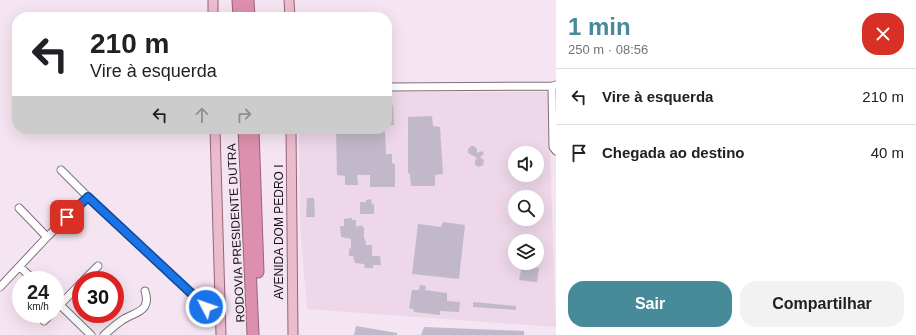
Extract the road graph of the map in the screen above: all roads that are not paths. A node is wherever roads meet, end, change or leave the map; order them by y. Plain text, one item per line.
1 (213, 0) edge
2 (238, 0) edge
3 (248, 0) edge
4 (290, 0) edge
5 (213, 12) edge
6 (239, 12) edge
7 (249, 12) edge
8 (290, 12) edge
9 (392, 86) edge
10 (554, 86) edge
11 (215, 134) edge
12 (244, 134) edge
13 (253, 134) edge
14 (291, 134) edge
15 (554, 149) edge
16 (61, 170) dead end
17 (88, 197) junction
18 (19, 208) dead end
19 (47, 237) junction
20 (20, 266) junction
21 (98, 266) dead end
22 (25, 271) edge
23 (93, 271) edge
24 (0, 287) edge
25 (72, 291) edge
26 (145, 291) dead end
27 (64, 299) edge
28 (206, 307) dead end
29 (64, 311) edge
30 (91, 335) edge
31 (104, 335) edge
32 (221, 335) edge
33 (253, 335) edge
34 (260, 335) edge
35 (293, 335) edge

1 - 5 main road
2 - 6 highway
3 - 7 highway
4 - 8 main road
9 - 10 street
10 - 15 street
11 - 32 main road
12 - 33 highway, RODOVIA PRESIDENTE DUTRA
13 - 34 highway, RODOVIA PRESIDENTE DUTRA
14 - 35 main road, AVENIDA DOM PEDRO I
16 - 17 street
17 - 19 street
17 - 28 street
18 - 19 street
19 - 20 street
20 - 22 street
20 - 24 street
21 - 23 street
25 - 27 street
26 - 31 street
29 - 30 street

